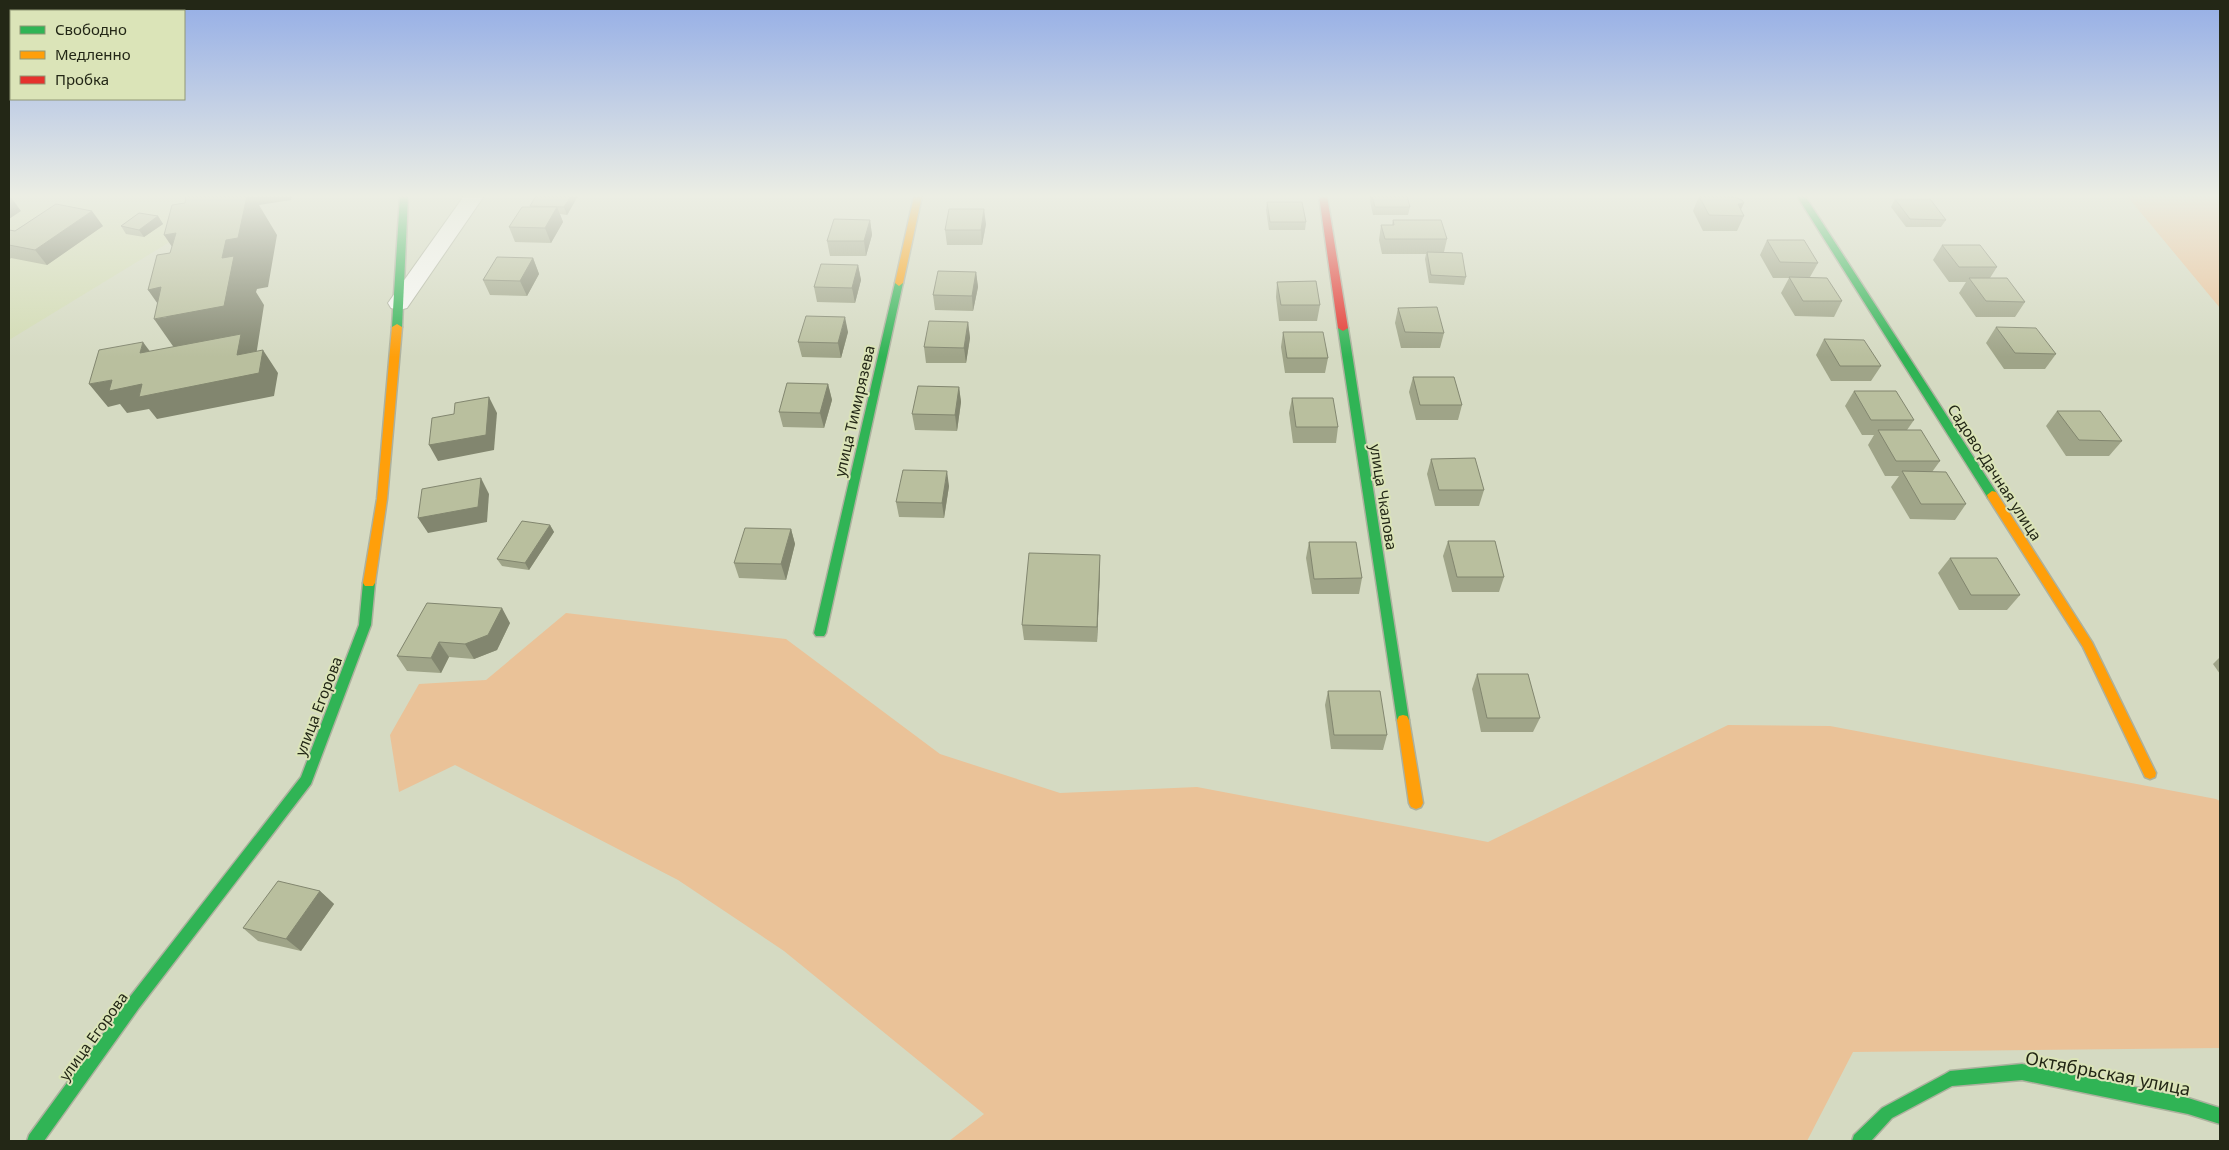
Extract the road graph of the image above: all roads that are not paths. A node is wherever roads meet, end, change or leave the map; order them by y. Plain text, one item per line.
1 (402, 250) edge
2 (437, 250) edge
3 (906, 250) edge
4 (1331, 250) edge
5 (1835, 250) edge
6 (400, 303) junction
7 (820, 633) dead end
8 (2150, 773) dead end
9 (1416, 803) dead end
10 (2220, 1116) edge
11 (35, 1141) edge
12 (1860, 1141) edge

1 - 6 street, улица Егорова
2 - 6 street
3 - 7 street, улица Тимирязева
4 - 9 street, улица Чкалова
5 - 8 street, Садово-Дачная улица
6 - 11 street, улица Егорова
10 - 12 street, Октябрьская улица

